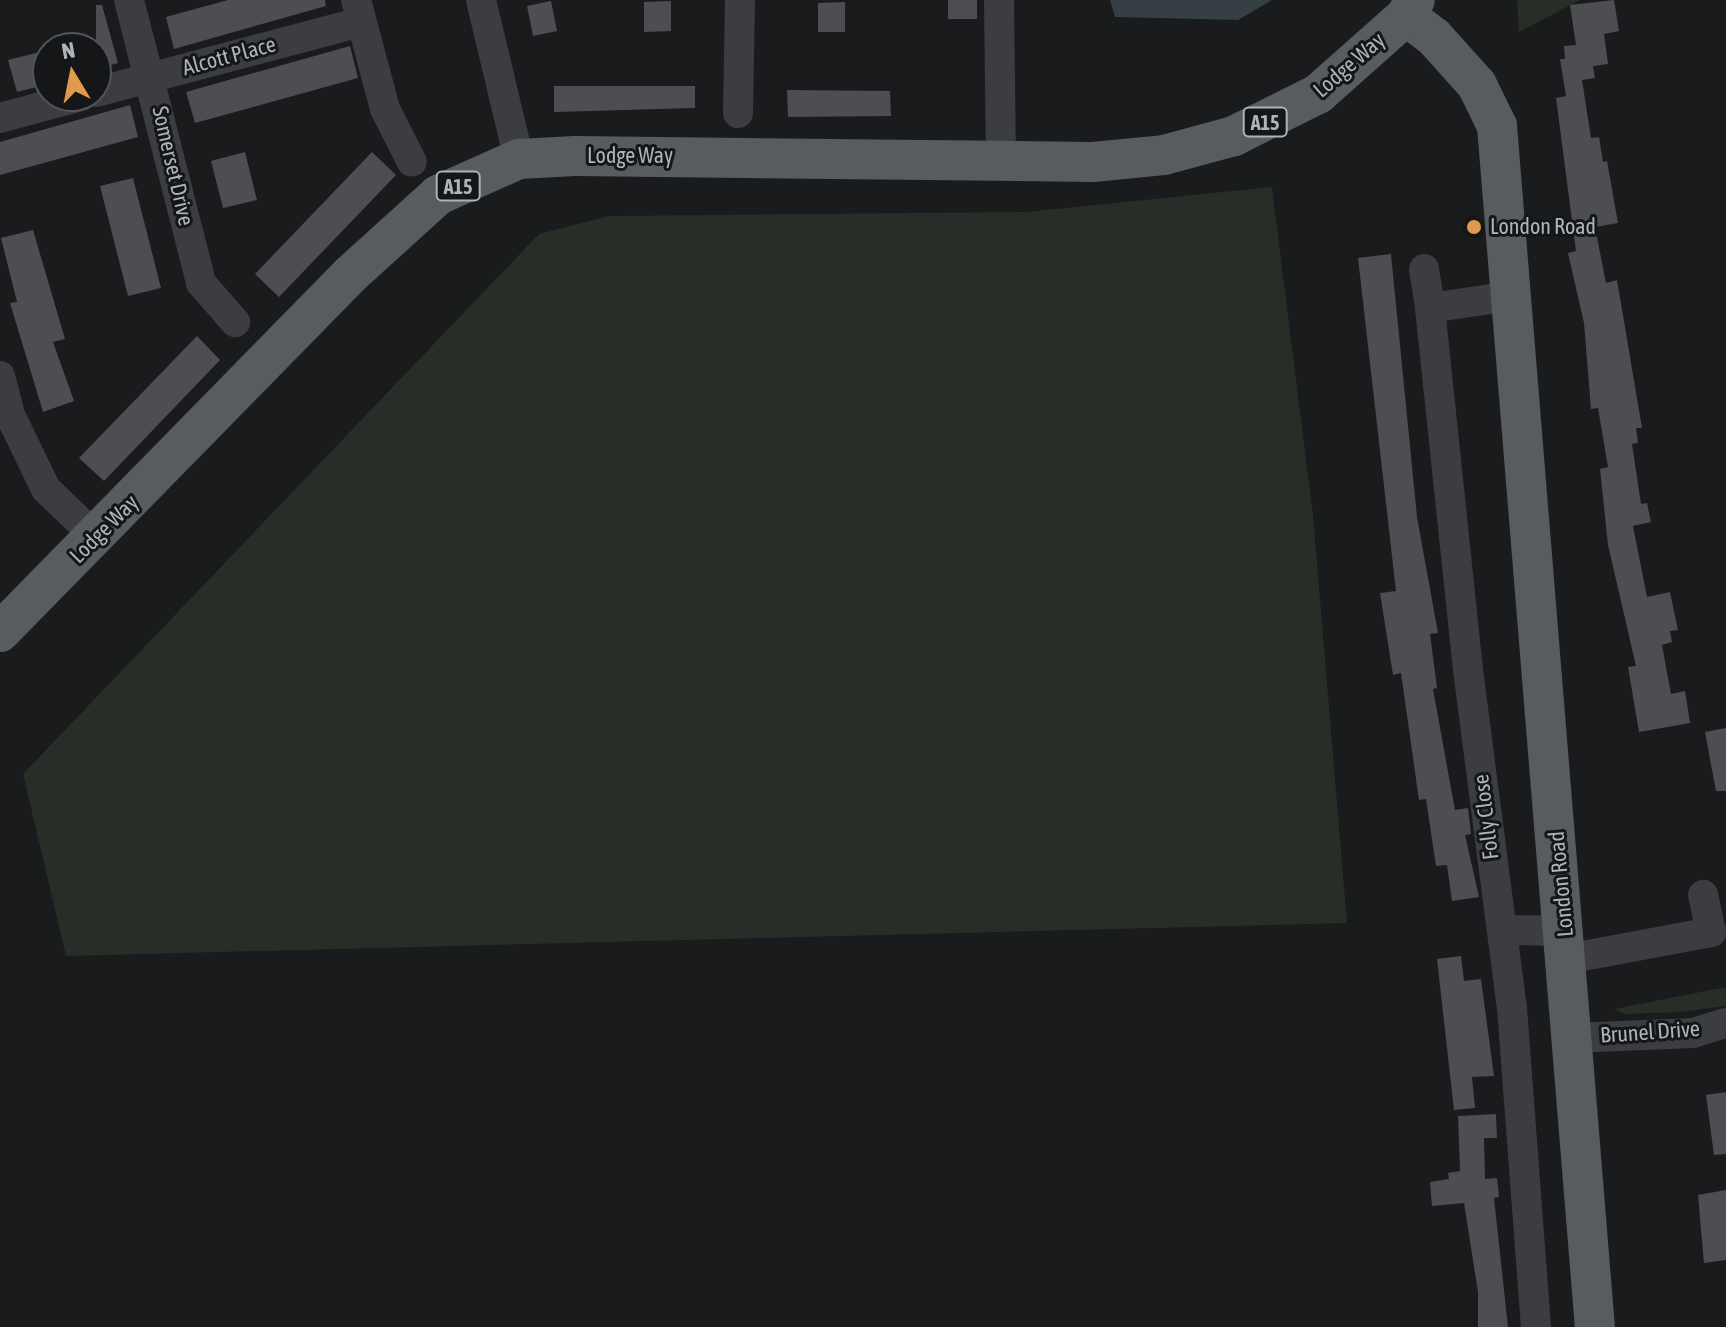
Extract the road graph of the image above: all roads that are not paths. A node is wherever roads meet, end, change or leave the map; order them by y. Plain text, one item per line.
1 (129, 0) edge
2 (481, 0) edge
3 (740, 0) edge
4 (999, 0) edge
5 (1410, 8) edge
6 (358, 11) edge
7 (151, 76) junction
8 (112, 87) edge
9 (32, 109) edge
10 (738, 113) dead end
11 (0, 118) edge
12 (519, 159) junction
13 (1001, 159) junction
14 (412, 162) dead end
15 (1424, 269) dead end
16 (1511, 296) junction
17 (1430, 308) junction
18 (235, 322) dead end
19 (0, 376) edge
20 (97, 538) junction
21 (0, 632) edge
22 (1703, 895) dead end
23 (1503, 930) junction
24 (1566, 945) junction
25 (1726, 1023) edge
26 (1573, 1038) junction
27 (1536, 1327) edge
28 (1595, 1327) edge

1 - 7 street, Somerset Drive
2 - 12 street
3 - 10 street
4 - 13 street
5 - 13 main road, Lodge Way / A15
5 - 16 main road, London Road
6 - 7 street, Alcott Place
6 - 14 street
7 - 8 street, Alcott Place
7 - 18 street, Somerset Drive
9 - 11 street
12 - 13 main road, Lodge Way / A15
12 - 20 main road, Lodge Way / A15
15 - 17 street, Folly Close
16 - 17 street
16 - 24 main road, London Road
17 - 23 street, Folly Close
19 - 20 street
20 - 21 main road, Lodge Way / A15
22 - 24 street
23 - 24 street
23 - 27 street, Folly Close
24 - 26 main road, London Road
25 - 26 street, Brunel Drive
26 - 28 main road, London Road

